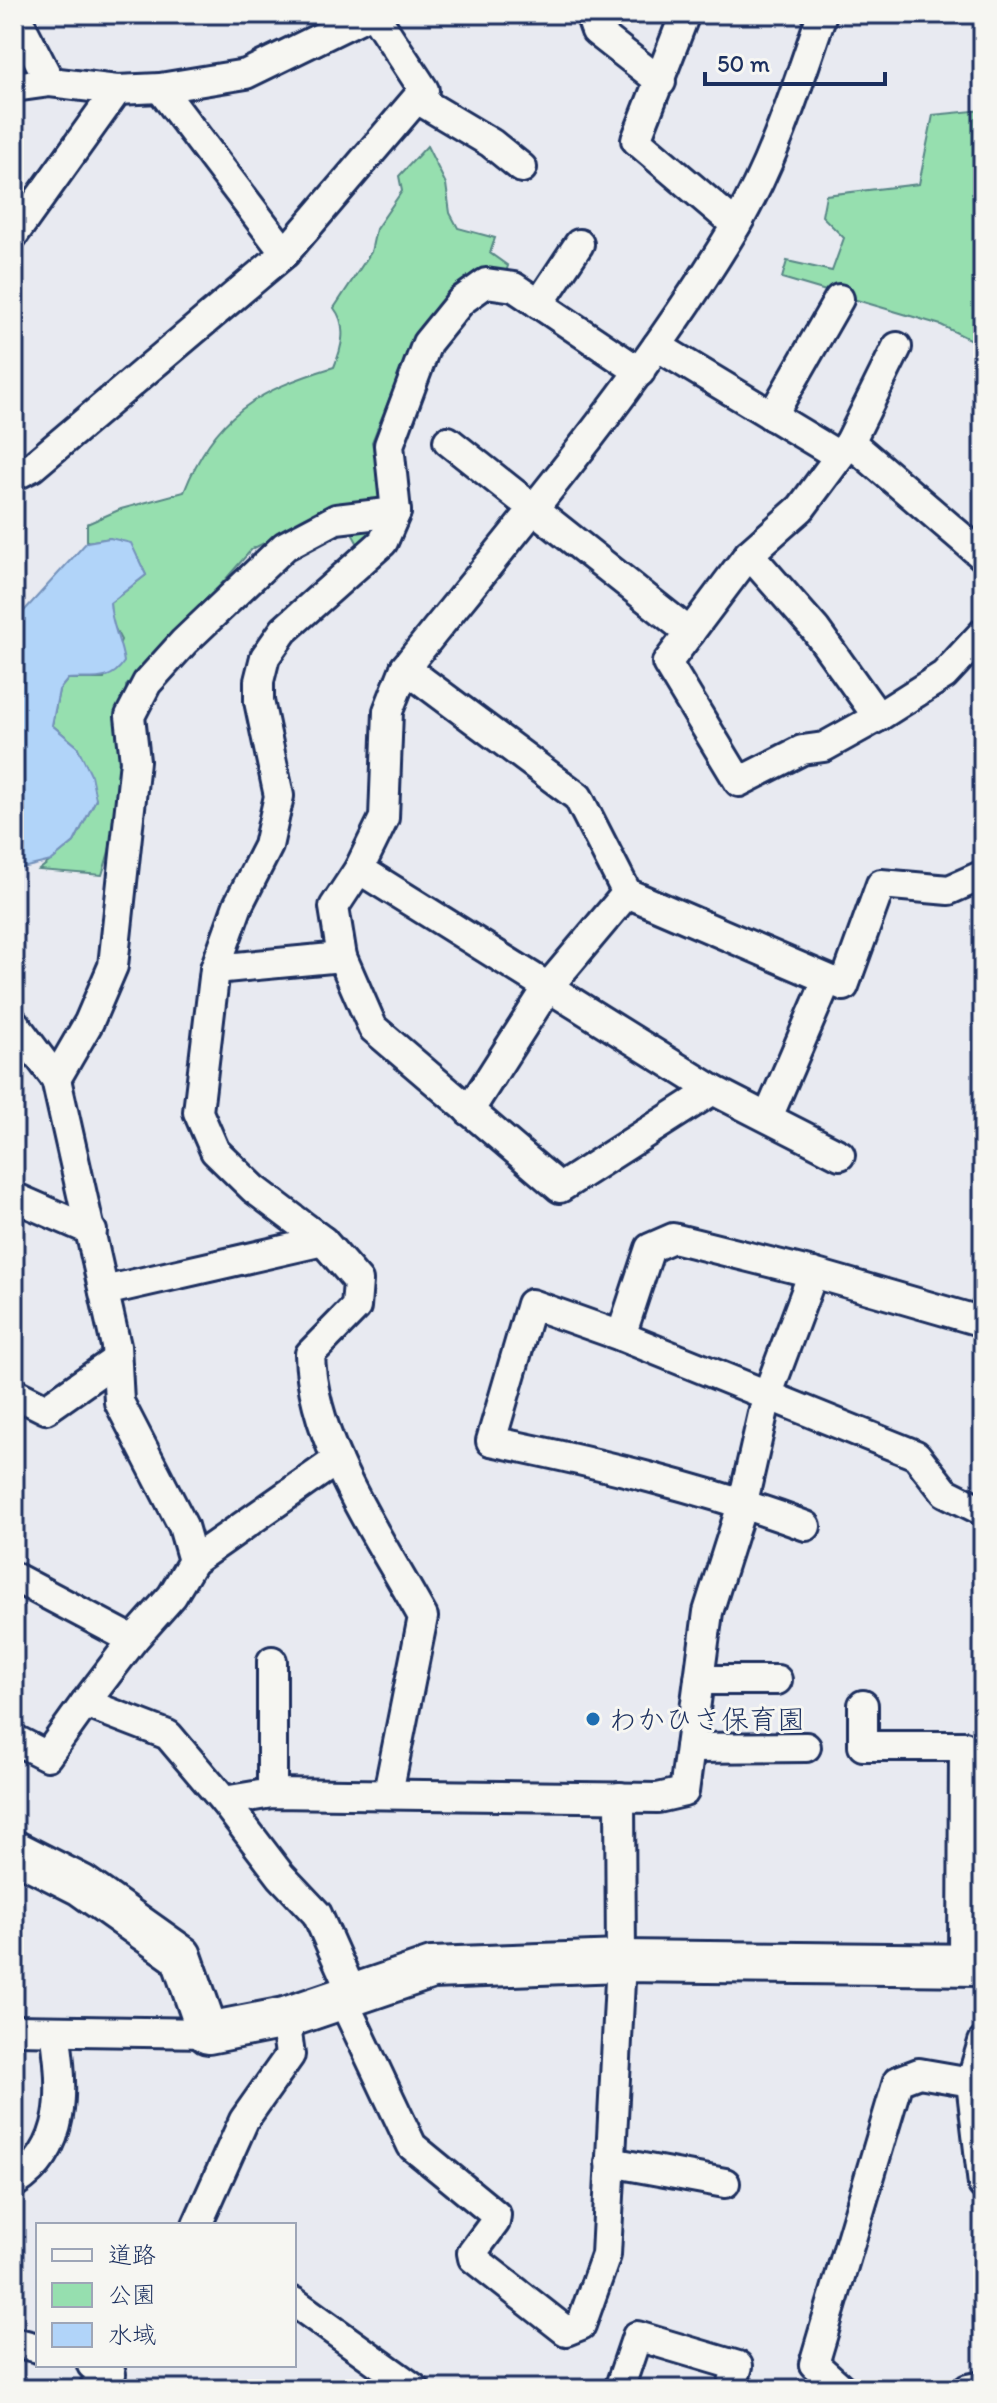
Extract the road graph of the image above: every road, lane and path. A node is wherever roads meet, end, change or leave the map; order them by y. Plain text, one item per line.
1 (372, 14) edge
2 (590, 14) edge
3 (685, 14) edge
4 (822, 14) edge
5 (15, 16) edge
6 (50, 82) junction
7 (661, 82) junction
8 (14, 87) edge
9 (160, 88) junction
10 (117, 90) junction
11 (417, 99) junction
12 (522, 168) dead end
13 (736, 225) junction
14 (14, 234) edge
15 (579, 244) dead end
16 (285, 253) junction
17 (839, 299) dead end
18 (539, 304) junction
19 (657, 346) junction
20 (897, 347) dead end
21 (640, 372) junction
22 (772, 416) junction
23 (448, 441) dead end
24 (844, 449) junction
25 (14, 476) edge
26 (534, 508) junction
27 (396, 512) junction
28 (749, 554) junction
29 (983, 556) edge
30 (690, 633) junction
31 (983, 633) edge
32 (405, 668) junction
33 (878, 717) junction
34 (359, 869) junction
35 (983, 875) edge
36 (627, 893) junction
37 (342, 957) junction
38 (215, 969) junction
39 (827, 980) junction
40 (548, 987) junction
41 (14, 1023) edge
42 (56, 1079) junction
43 (713, 1090) junction
44 (469, 1111) junction
45 (768, 1117) junction
46 (840, 1155) dead end
47 (14, 1197) edge
48 (92, 1231) junction
49 (323, 1241) junction
50 (813, 1273) junction
51 (104, 1291) junction
52 (983, 1322) edge
53 (621, 1336) junction
54 (116, 1360) junction
55 (14, 1393) edge
56 (767, 1396) junction
57 (337, 1460) junction
58 (743, 1502) junction
59 (983, 1511) edge
60 (806, 1526) dead end
61 (193, 1561) junction
62 (14, 1577) edge
63 (133, 1640) junction
64 (272, 1661) dead end
65 (699, 1680) junction
66 (777, 1680) dead end
67 (85, 1703) junction
68 (863, 1705) dead end
69 (14, 1739) edge
70 (806, 1747) dead end
71 (690, 1748) junction
72 (272, 1793) junction
73 (388, 1793) junction
74 (620, 1797) junction
75 (224, 1801) junction
76 (14, 1851) edge
77 (621, 1961) junction
78 (973, 1965) edge
79 (348, 1997) junction
80 (285, 2018) junction
81 (14, 2030) edge
82 (55, 2031) junction
83 (208, 2033) junction
84 (983, 2042) edge
85 (971, 2082) junction
86 (610, 2162) junction
87 (14, 2183) edge
88 (725, 2183) dead end
89 (983, 2185) edge
90 (198, 2223) edge
91 (296, 2303) edge
92 (14, 2342) edge
93 (36, 2348) edge
94 (983, 2386) edge
95 (415, 2389) edge
96 (619, 2389) edge
97 (731, 2389) edge
98 (842, 2389) edge
99 (968, 2389) edge

1 - 9 street
1 - 11 street
2 - 7 street
3 - 7 street
4 - 13 street
5 - 6 street
6 - 8 street
6 - 10 street
7 - 13 street
9 - 10 street
9 - 16 street
10 - 14 street
11 - 12 street
11 - 16 street
13 - 19 street
15 - 18 street
16 - 25 street
17 - 22 street
18 - 21 street
18 - 27 street
19 - 21 street
19 - 22 street
20 - 24 street
21 - 26 street
22 - 24 street
23 - 26 street
24 - 28 street
24 - 29 street
26 - 30 street
26 - 32 street
27 - 38 street
27 - 42 street
28 - 30 street
28 - 33 street
30 - 33 street
31 - 33 street
32 - 34 street
32 - 36 street
34 - 37 street
34 - 40 street
35 - 39 street
36 - 39 street
36 - 40 street
37 - 38 street
37 - 44 street
38 - 49 street
39 - 45 street
40 - 43 street
40 - 44 street
41 - 42 street
42 - 48 street
43 - 44 street
43 - 45 street
45 - 46 street
47 - 48 street
48 - 51 street
49 - 51 street
49 - 57 street
50 - 52 street
50 - 53 street
50 - 56 street
51 - 54 street
53 - 56 street
53 - 58 street
54 - 55 street
54 - 61 street
56 - 58 street
56 - 59 street
57 - 61 street
57 - 73 street
58 - 60 street
58 - 65 street
61 - 63 street
62 - 63 street
63 - 67 street
64 - 72 street
65 - 66 street
65 - 71 street
67 - 69 street
67 - 75 street
68 - 78 street
70 - 71 street
71 - 74 street
72 - 73 street
72 - 75 street
73 - 74 street
74 - 77 street
75 - 79 street
76 - 83 street
77 - 78 street
77 - 79 street
77 - 86 street
79 - 80 street
79 - 86 street
80 - 83 street
80 - 90 street
81 - 82 street
82 - 83 street
82 - 87 street
84 - 85 street
85 - 89 street
85 - 98 street
86 - 88 street
91 - 95 street
92 - 93 street
94 - 99 street
96 - 97 street

